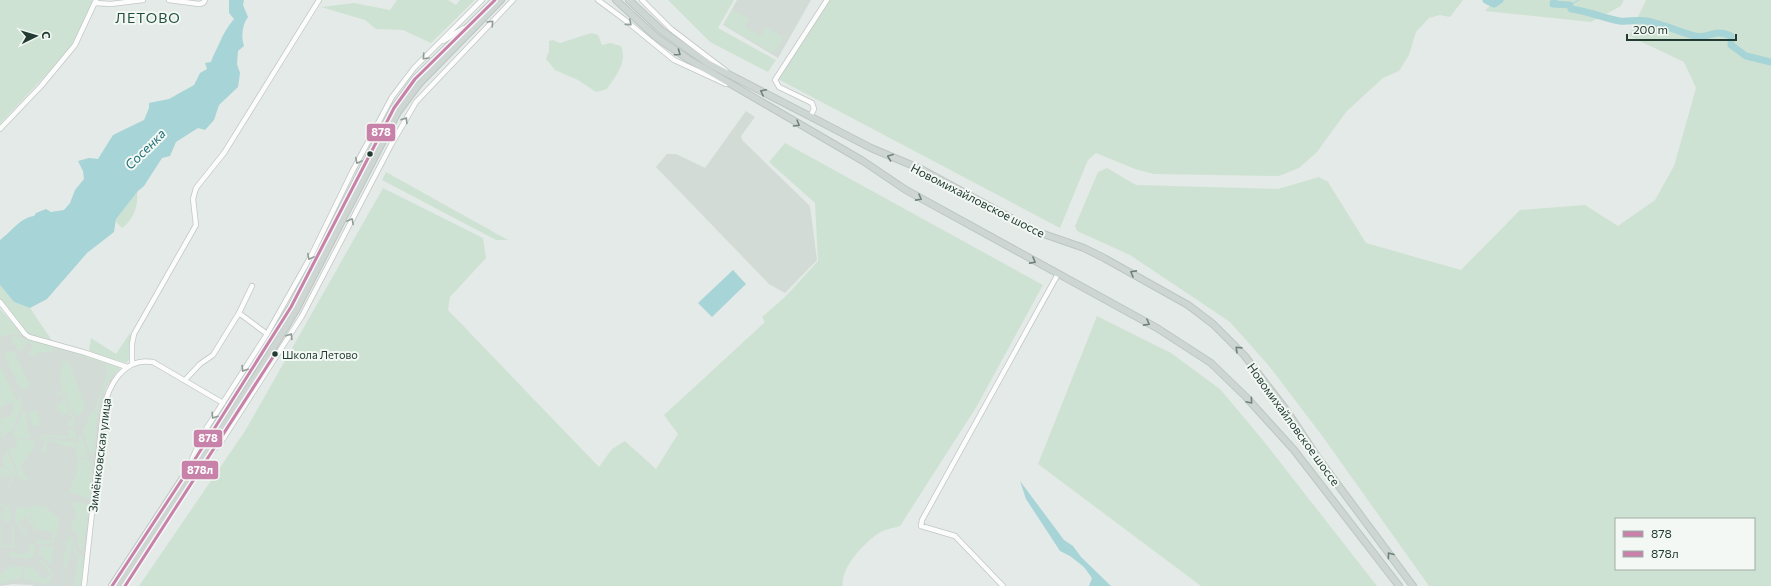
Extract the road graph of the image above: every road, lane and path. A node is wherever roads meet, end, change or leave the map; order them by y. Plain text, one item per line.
1 (143, 0) edge
2 (169, 0) edge
3 (205, 0) edge
4 (319, 0) edge
5 (482, 0) edge
6 (513, 0) edge
7 (598, 0) edge
8 (616, 0) edge
9 (629, 0) edge
10 (642, 0) edge
11 (827, 0) edge
12 (497, 1) edge
13 (95, 2) edge
14 (509, 4) junction
15 (472, 23) junction
16 (435, 46) junction
17 (736, 78) junction
18 (730, 85) junction
19 (810, 117) junction
20 (0, 129) edge
21 (1058, 274) junction
22 (252, 286) dead end
23 (0, 302) edge
24 (239, 313) junction
25 (267, 334) junction
26 (132, 363) junction
27 (127, 367) junction
28 (185, 380) junction
29 (222, 403) junction
30 (206, 429) junction
31 (212, 438) junction
32 (223, 439) junction
33 (195, 471) junction
34 (185, 475) junction
35 (84, 586) edge
36 (112, 586) edge
37 (119, 586) edge
38 (1003, 586) edge
39 (1400, 586) edge
40 (1413, 586) edge

1 - 13 street
2 - 3 street
4 - 26 street
5 - 16 street
6 - 14 street
7 -> 18 street
8 -> 18 main road, Новомихайловское шоссе
9 - 17 main road, Новомихайловское шоссе
10 - 17 street
11 - 19 street
12 - 14 street
12 - 15 main road
12 - 31 main road
13 - 20 street
32 -> 14 street
15 - 16 street
15 - 31 main road
16 -> 25 street
19 -> 17 main road, Новомихайловское шоссе
18 -> 21 main road, Новомихайловское шоссе
40 -> 19 main road, Новомихайловское шоссе
21 - 38 street
21 -> 39 main road, Новомихайловское шоссе
22 - 24 street
23 - 27 street
24 - 25 street
24 - 28 street
25 -> 29 street
26 - 27 street, Зимёнковская улица
26 - 28 street
27 - 35 street, Зимёнковская улица
28 - 29 street
29 -> 30 street
30 - 31 street
30 - 34 street
31 - 32 street
31 - 33 main road
31 - 34 main road
32 - 33 street
33 - 37 main road
34 - 36 main road

